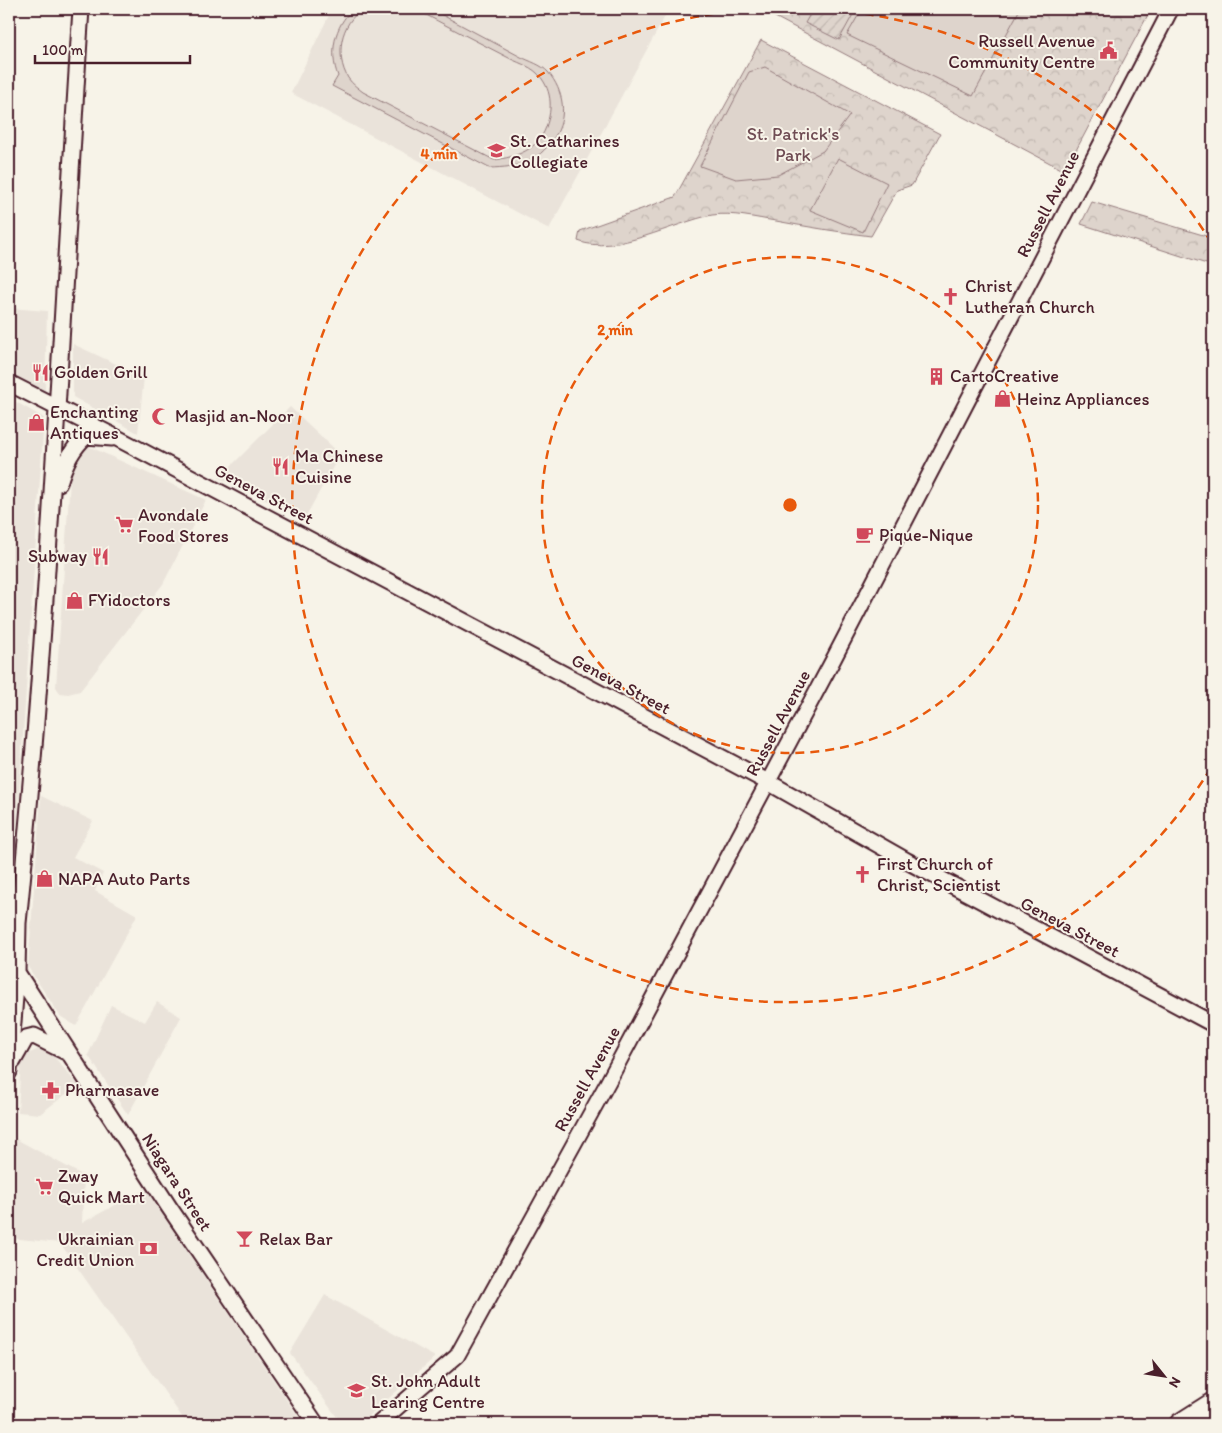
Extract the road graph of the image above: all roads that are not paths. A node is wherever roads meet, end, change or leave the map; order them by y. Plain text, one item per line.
1 (81, 9) edge
2 (1171, 9) edge
3 (9, 383) edge
4 (56, 407) junction
5 (117, 438) junction
6 (53, 509) junction
7 (768, 782) junction
8 (9, 959) edge
9 (17, 972) junction
10 (1213, 1024) edge
11 (71, 1054) junction
12 (9, 1073) edge
13 (1213, 1403) edge
14 (1213, 1408) edge
15 (316, 1424) edge
16 (378, 1424) edge
17 (1180, 1424) edge
18 (1197, 1424) edge

1 - 4 main road
2 - 7 street, Russell Avenue
3 - 4 main road, Geneva Street
4 - 5 main road, Geneva Street
4 - 6 main road
5 - 6 main road
5 - 7 main road, Geneva Street
6 - 9 main road
7 - 10 main road, Geneva Street
7 - 16 street, Russell Avenue
8 - 9 main road, Niagara Street
9 - 11 main road, Niagara Street
9 - 12 main road
11 - 12 main road
11 - 15 main road, Niagara Street
13 - 17 highway
14 - 18 highway

